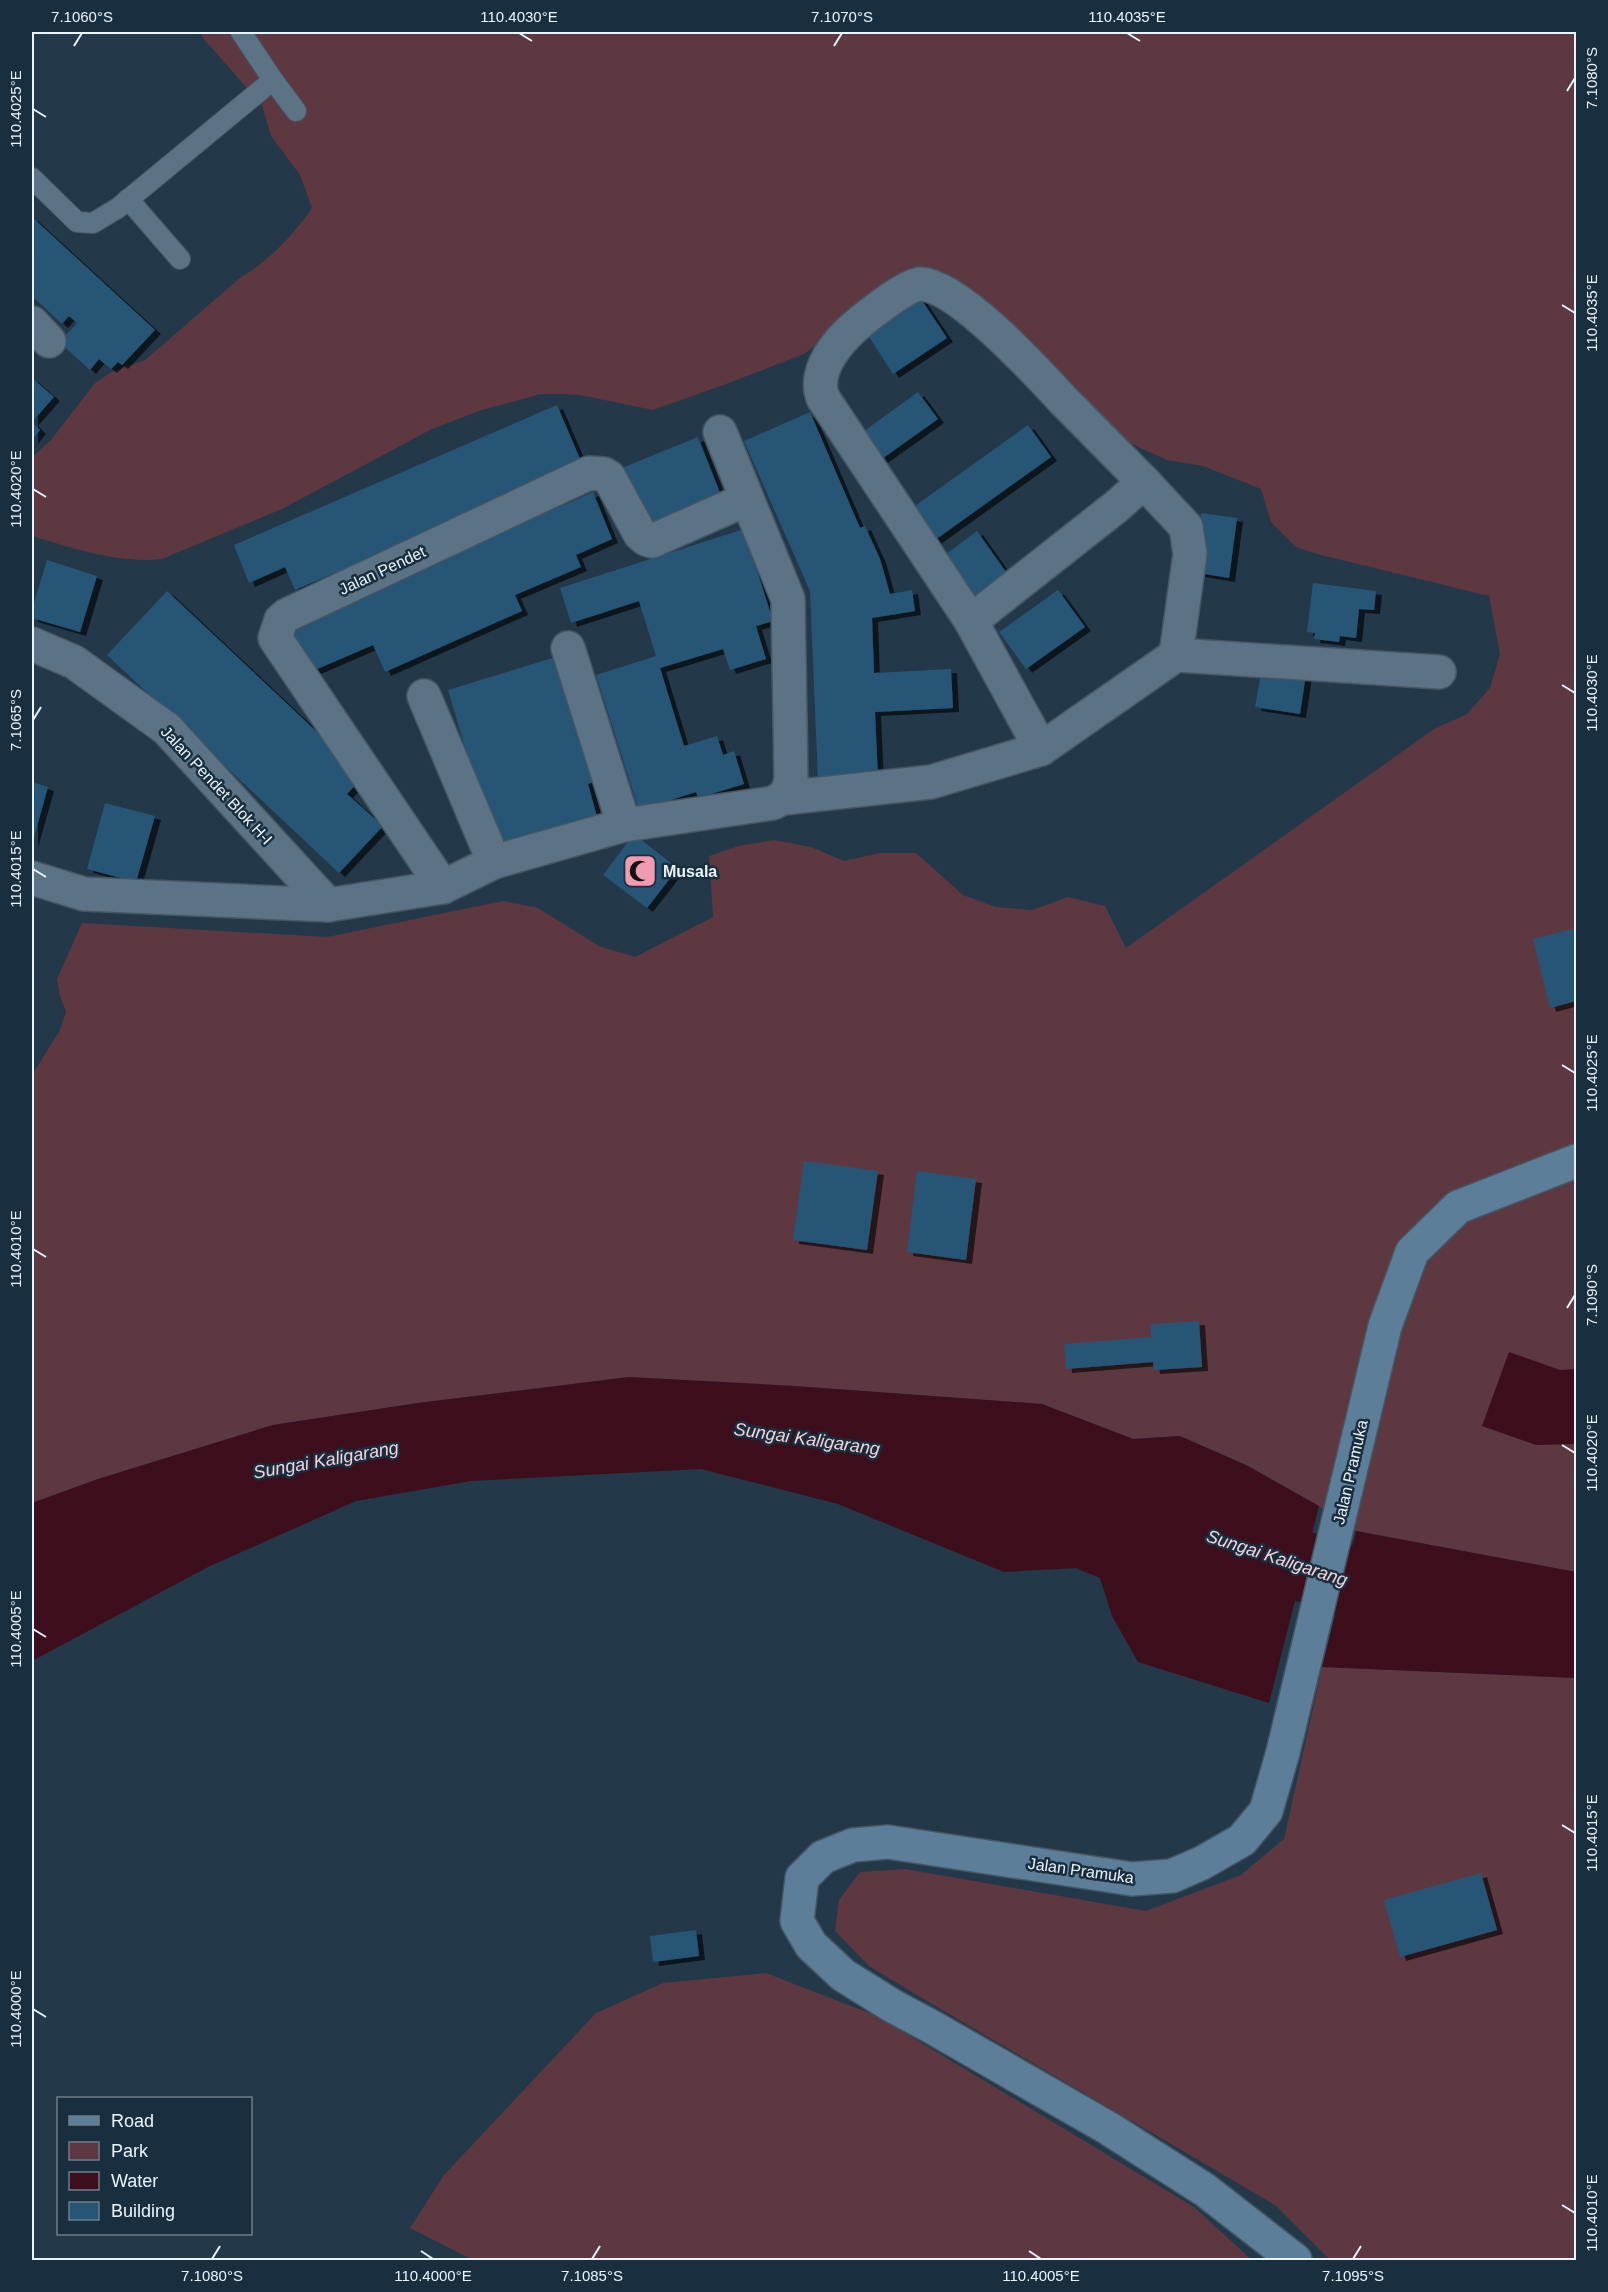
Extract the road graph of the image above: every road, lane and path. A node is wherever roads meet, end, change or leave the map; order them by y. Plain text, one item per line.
1 (241, 32) edge
2 (273, 80) junction
3 (296, 111) dead end
4 (32, 178) edge
5 (128, 199) junction
6 (180, 260) dead end
7 (720, 432) dead end
8 (1144, 482) junction
9 (747, 499) junction
10 (971, 621) junction
11 (32, 644) edge
12 (568, 648) dead end
13 (1176, 655) junction
14 (1439, 672) dead end
15 (424, 696) dead end
16 (1041, 749) junction
17 (784, 798) junction
18 (624, 825) junction
19 (494, 862) junction
20 (32, 878) edge
21 (443, 887) junction
22 (328, 905) junction
23 (1576, 1161) edge
24 (1295, 2260) edge

1 - 2 lane
2 - 3 lane
2 - 5 lane
4 - 5 lane
5 - 6 lane
7 - 9 street
8 - 10 street
8 - 10 street
8 - 13 street
9 - 17 street
9 - 21 street, Jalan Pendet
10 - 16 street
11 - 22 street, Jalan Pendet Blok H-I
12 - 18 street
13 - 14 street
13 - 16 street
15 - 19 street
16 - 17 street
17 - 18 street
18 - 19 street
19 - 21 street
20 - 22 street
21 - 22 street
23 - 24 main road, Jalan Pramuka

